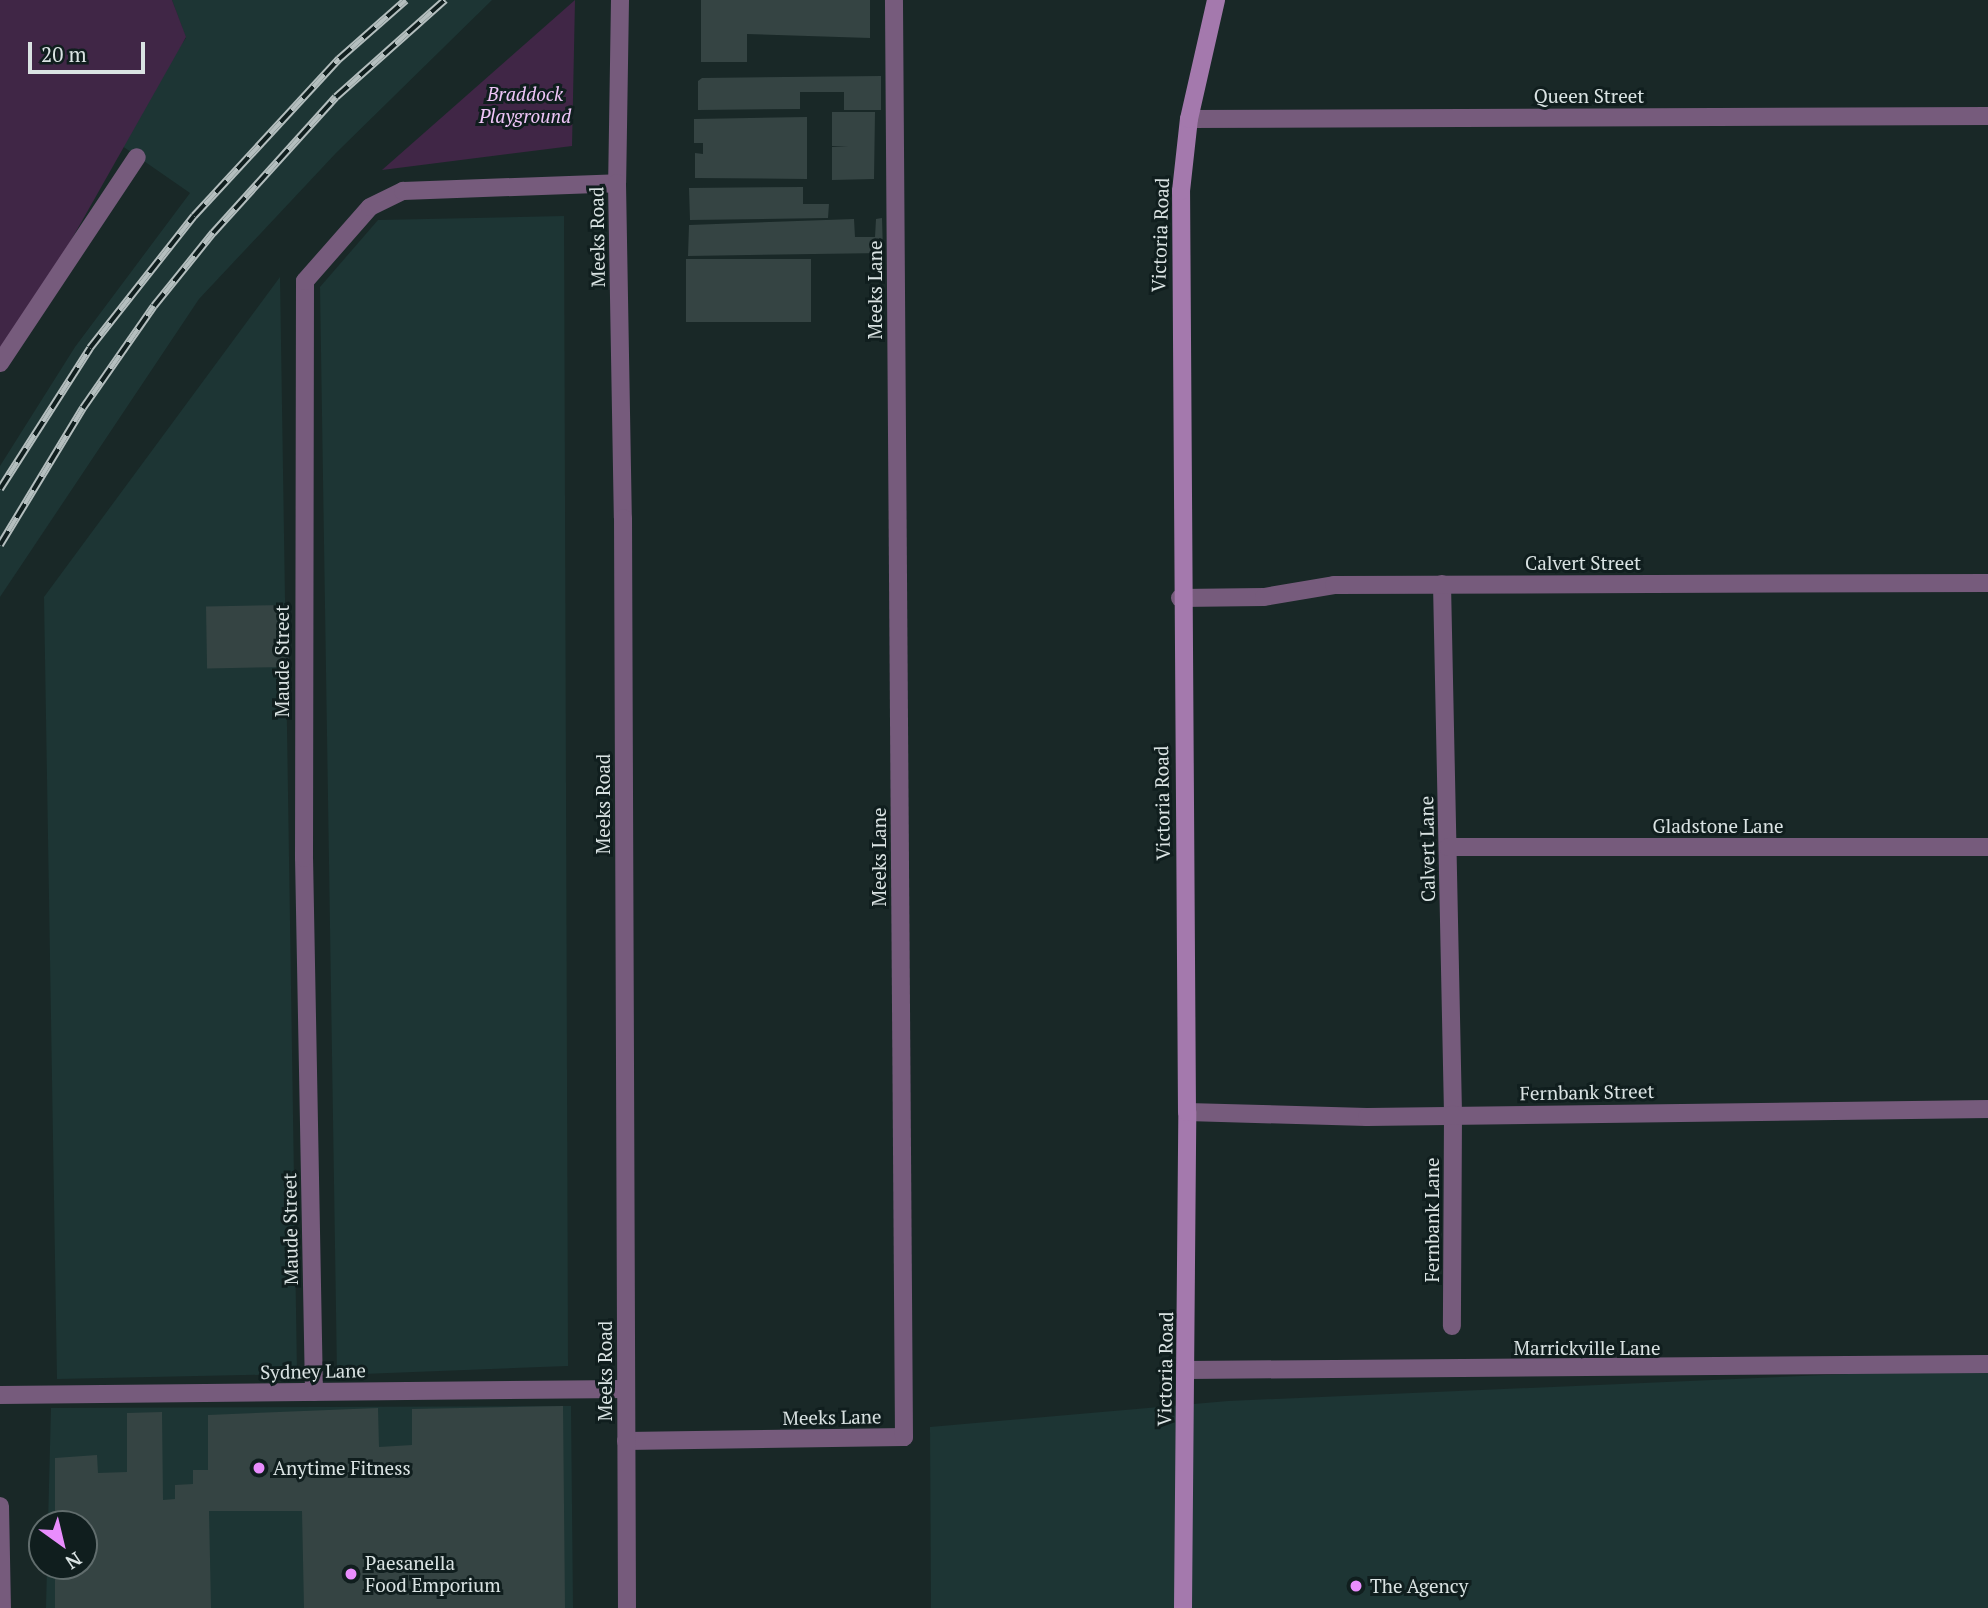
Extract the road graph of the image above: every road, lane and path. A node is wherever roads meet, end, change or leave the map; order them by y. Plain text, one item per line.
1 (620, 0) edge
2 (894, 0) edge
3 (1216, 0) edge
4 (1988, 116) edge
5 (1189, 119) junction
6 (137, 157) dead end
7 (617, 183) junction
8 (0, 363) edge
9 (1988, 583) edge
10 (1442, 584) junction
11 (1180, 598) junction
12 (1988, 846) edge
13 (1448, 847) junction
14 (1988, 1109) edge
15 (1187, 1112) junction
16 (1453, 1114) junction
17 (1452, 1326) dead end
18 (1988, 1364) edge
19 (1187, 1370) junction
20 (626, 1389) junction
21 (314, 1392) junction
22 (0, 1395) edge
23 (626, 1441) junction
24 (0, 1506) edge
25 (2, 1608) edge
26 (626, 1608) edge
27 (1182, 1608) edge

1 - 7 street, Meeks Road
2 - 23 street, Meeks Lane
3 - 5 street, Victoria Road
4 - 5 street, Queen Street
5 - 11 street, Victoria Road
6 - 8 street
7 - 20 street, Meeks Road
7 - 21 street, Maude Street
9 - 10 street, Calvert Street
10 - 11 street, Calvert Street
10 - 13 street, Calvert Lane
11 - 15 street, Victoria Road
12 - 13 street, Gladstone Lane
13 - 16 street, Calvert Lane
14 - 16 street, Fernbank Street
15 - 16 street, Fernbank Street
15 - 19 street, Victoria Road
16 - 17 street, Fernbank Lane
18 - 19 street, Marrickville Lane
19 - 27 street, Victoria Road
20 - 21 street, Sydney Lane
20 - 23 street, Meeks Road
21 - 22 street, Sydney Lane
23 - 26 street, Meeks Road
24 - 25 street

